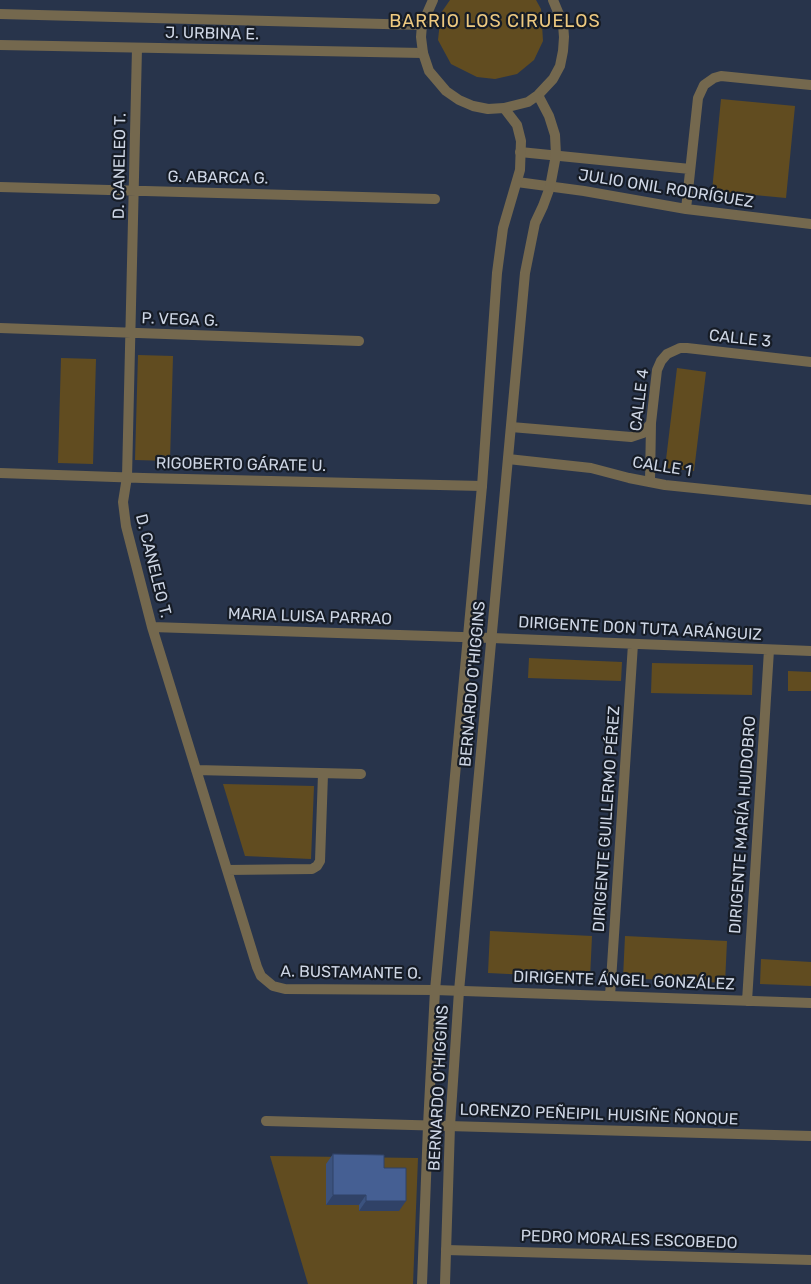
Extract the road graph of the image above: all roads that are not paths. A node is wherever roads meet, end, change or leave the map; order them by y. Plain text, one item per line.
1 (433, 0) edge
2 (553, 0) edge
3 (0, 14) edge
4 (422, 24) junction
5 (0, 45) edge
6 (137, 48) junction
7 (423, 53) junction
8 (811, 85) edge
9 (538, 95) junction
10 (504, 108) junction
11 (520, 152) junction
12 (556, 155) junction
13 (690, 169) junction
14 (517, 182) junction
15 (0, 187) edge
16 (550, 187) junction
17 (134, 190) junction
18 (435, 199) dead end
19 (686, 209) junction
20 (811, 224) edge
21 (0, 328) edge
22 (130, 332) junction
23 (359, 341) dead end
24 (667, 354) joint
25 (811, 362) edge
26 (651, 423) junction
27 (511, 427) junction
28 (508, 459) junction
29 (0, 473) edge
30 (127, 477) junction
31 (650, 482) junction
32 (482, 486) junction
33 (811, 500) edge
34 (152, 627) junction
35 (467, 638) junction
36 (492, 638) junction
37 (633, 644) junction
38 (769, 650) junction
39 (811, 652) edge
40 (196, 770) junction
41 (323, 774) junction
42 (361, 774) dead end
43 (227, 870) junction
44 (267, 982) joint
45 (435, 990) junction
46 (459, 991) junction
47 (610, 996) junction
48 (747, 1001) junction
49 (811, 1003) edge
50 (266, 1121) dead end
51 (428, 1126) junction
52 (450, 1126) junction
53 (811, 1136) edge
54 (446, 1250) junction
55 (811, 1260) edge
56 (422, 1284) edge
57 (445, 1284) edge

1 - 4 street
2 - 9 street
3 - 4 street, J. URBINA E.
4 - 7 street
5 - 6 street, J. URBINA E.
6 - 7 street, J. URBINA E.
6 - 17 street, D. CANELEO T.
7 - 10 street
8 - 13 street
9 - 10 street
9 - 12 street, BERNARDO O'HIGGINS
10 - 11 street, BERNARDO O'HIGGINS
11 - 12 street
11 - 14 street, BERNARDO O'HIGGINS
12 - 13 street
12 - 16 street, BERNARDO O'HIGGINS
13 - 19 street
14 - 16 street, JULIO ONIL RODRÍGUEZ
14 - 32 street, BERNARDO O'HIGGINS
15 - 17 street, G. ABARCA G.
16 - 19 street, JULIO ONIL RODRÍGUEZ
16 - 27 street, BERNARDO O'HIGGINS
17 - 18 street, G. ABARCA G.
17 - 22 street, D. CANELEO T.
19 - 20 street, JULIO ONIL RODRÍGUEZ
21 - 22 street, P. VEGA G.
22 - 23 street, P. VEGA G.
22 - 30 street, D. CANELEO T.
24 - 25 street, CALLE 3
24 - 26 street, CALLE 4
26 - 27 street, CALLE 1
26 - 31 street, CALLE 4
27 - 28 street, BERNARDO O'HIGGINS
28 - 31 street, CALLE 1
28 - 36 street, BERNARDO O'HIGGINS
29 - 30 street, RIGOBERTO GÁRATE U.
30 - 32 street, RIGOBERTO GÁRATE U.
30 - 34 street, D. CANELEO T.
31 - 33 street, CALLE 1
32 - 35 street, BERNARDO O'HIGGINS
34 - 35 street, MARIA LUISA PARRAO
34 - 40 street, D. CANELEO T.
35 - 36 street, DIRIGENTE DON TUTA ARÁNGUIZ
35 - 45 street, BERNARDO O'HIGGINS
36 - 37 street, DIRIGENTE DON TUTA ARÁNGUIZ
36 - 46 street, BERNARDO O'HIGGINS
37 - 38 street, DIRIGENTE DON TUTA ARÁNGUIZ
37 - 47 street, DIRIGENTE GUILLERMO PÉREZ
38 - 39 street, DIRIGENTE DON TUTA ARÁNGUIZ
38 - 48 street, DIRIGENTE MARÍA HUIDOBRO
40 - 41 street
40 - 43 street, D. CANELEO T.
41 - 42 street
41 - 43 street
43 - 44 street, D. CANELEO T.
44 - 45 street, A. BUSTAMANTE O.
45 - 46 street, DIRIGENTE ÁNGEL GONZÁLEZ
45 - 51 street, BERNARDO O'HIGGINS
46 - 47 street, DIRIGENTE ÁNGEL GONZÁLEZ
46 - 52 street, BERNARDO O'HIGGINS
47 - 48 street, DIRIGENTE ÁNGEL GONZÁLEZ
48 - 49 street, DIRIGENTE ÁNGEL GONZÁLEZ
50 - 51 street, LORENZO PEÑEIPIL HUISIÑE ÑONQUE
51 - 52 street, LORENZO PEÑEIPIL HUISIÑE ÑONQUE
51 - 56 street, BERNARDO O'HIGGINS
52 - 53 street, LORENZO PEÑEIPIL HUISIÑE ÑONQUE
52 - 54 street, BERNARDO O'HIGGINS
54 - 55 street, PEDRO MORALES ESCOBEDO
54 - 57 street, BERNARDO O'HIGGINS

